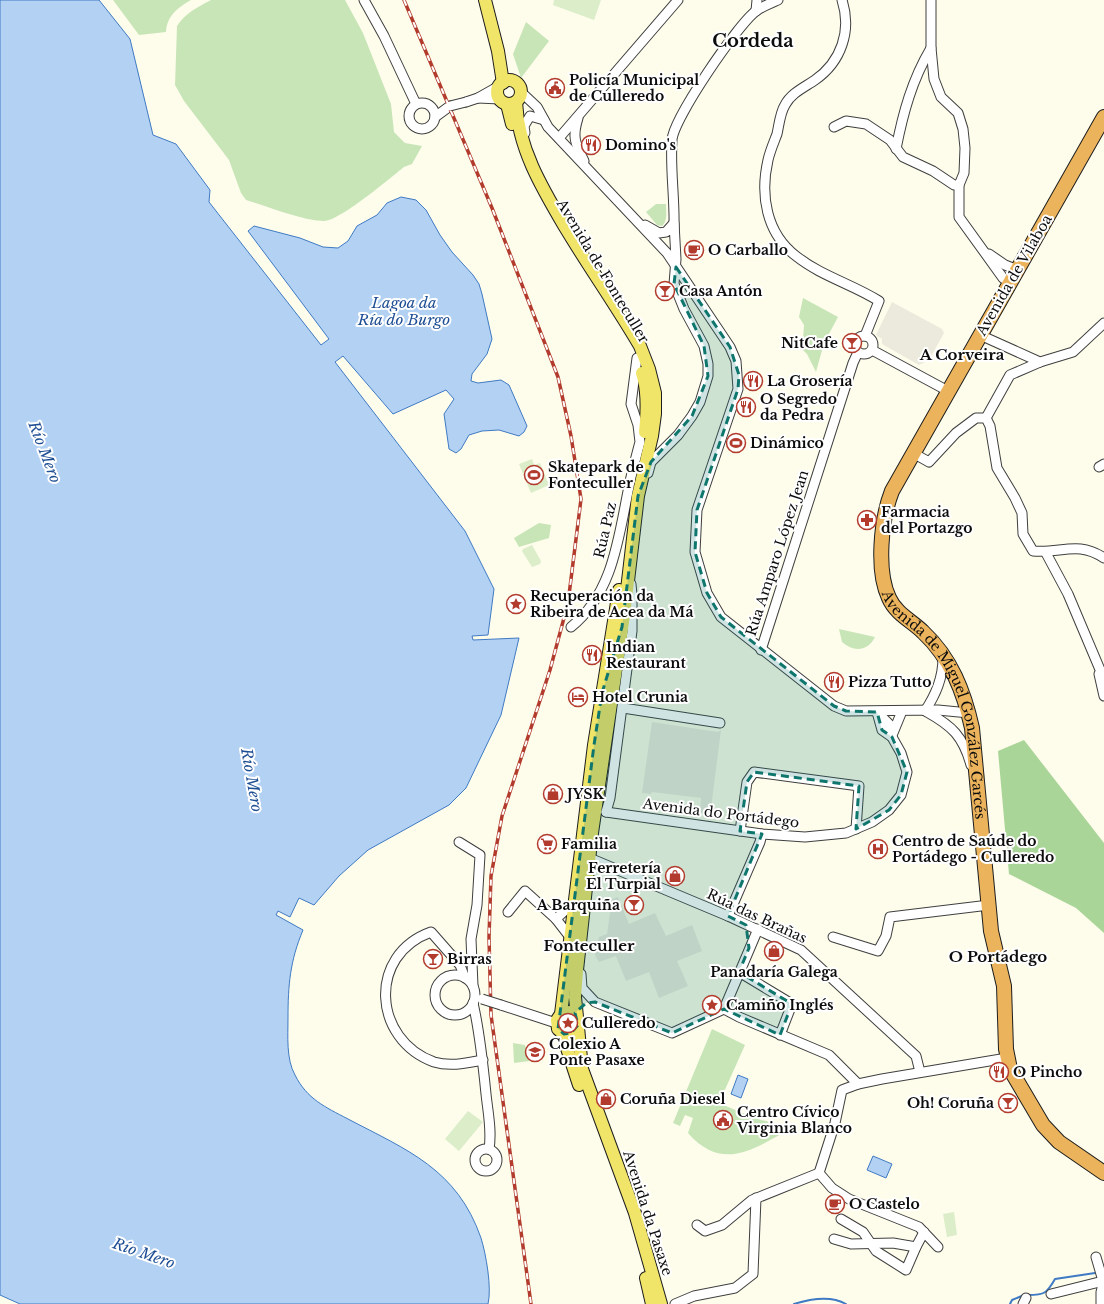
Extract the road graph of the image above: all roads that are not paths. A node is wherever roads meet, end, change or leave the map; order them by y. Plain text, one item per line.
1 (364, 0) edge
2 (485, 0) edge
3 (678, 0) edge
4 (757, 0) edge
5 (778, 0) edge
6 (842, 0) edge
7 (932, 0) edge
8 (756, 11) junction
9 (931, 48) junction
10 (510, 93) junction
11 (478, 98) junction
12 (416, 104) junction
13 (450, 106) junction
14 (432, 107) junction
15 (578, 116) junction
16 (435, 117) junction
17 (542, 117) junction
18 (1104, 117) edge
19 (834, 127) dead end
20 (559, 138) junction
21 (896, 149) junction
22 (589, 171) junction
23 (538, 181) junction
24 (959, 185) junction
25 (632, 216) junction
26 (674, 223) junction
27 (661, 247) junction
28 (980, 247) junction
29 (676, 267) junction
30 (1011, 267) junction
31 (998, 272) junction
32 (1010, 283) junction
33 (1104, 323) edge
34 (980, 334) junction
35 (865, 336) junction
36 (872, 350) junction
37 (858, 352) junction
38 (641, 359) junction
39 (1040, 362) junction
40 (948, 391) junction
41 (646, 393) junction
42 (632, 394) junction
43 (986, 418) junction
44 (652, 436) junction
45 (913, 453) junction
46 (638, 496) junction
47 (1046, 553) junction
48 (1104, 558) edge
49 (571, 627) dead end
50 (627, 629) junction
51 (761, 650) junction
52 (943, 656) junction
53 (1096, 663) junction
54 (1104, 679) edge
55 (602, 693) junction
56 (1104, 696) edge
57 (622, 708) junction
58 (902, 711) junction
59 (925, 711) junction
60 (877, 712) junction
61 (969, 713) junction
62 (720, 723) dead end
63 (892, 736) junction
64 (594, 745) junction
65 (979, 803) junction
66 (597, 812) junction
67 (856, 829) junction
68 (740, 831) junction
69 (762, 834) junction
70 (459, 842) dead end
71 (588, 857) junction
72 (576, 886) junction
73 (574, 902) junction
74 (988, 905) junction
75 (508, 912) dead end
76 (728, 916) junction
77 (556, 919) junction
78 (746, 924) junction
79 (758, 930) junction
80 (582, 931) junction
81 (570, 937) junction
82 (833, 937) dead end
83 (749, 948) junction
84 (739, 972) junction
85 (465, 978) junction
86 (473, 986) junction
87 (477, 1000) junction
88 (594, 1002) junction
89 (724, 1009) junction
90 (577, 1018) junction
91 (560, 1023) junction
92 (780, 1035) junction
93 (1007, 1058) junction
94 (483, 1060) junction
95 (920, 1072) junction
96 (858, 1084) junction
97 (602, 1132) junction
98 (489, 1150) dead end
99 (1082, 1159) junction
100 (820, 1173) junction
101 (1104, 1173) edge
102 (1104, 1177) edge
103 (756, 1198) junction
104 (841, 1220) dead end
105 (697, 1225) dead end
106 (924, 1232) junction
107 (834, 1239) dead end
108 (872, 1243) junction
109 (916, 1247) junction
110 (938, 1247) dead end
111 (642, 1248) junction
112 (1096, 1257) dead end
113 (1104, 1281) edge
114 (1051, 1294) dead end
115 (652, 1304) edge
116 (661, 1304) edge
117 (668, 1304) edge
118 (675, 1304) edge
119 (1101, 1304) edge

1 - 12 street
2 - 10 main road
3 - 15 street
4 - 8 street
5 - 8 street
6 - 35 street
7 - 9 street
8 - 26 street
9 - 21 street
9 - 24 street
10 - 11 street
10 - 11 street
10 - 17 street
10 - 23 main road, Avenida de Fonteculler
10 - 38 main road, Avenida de Fonteculler
11 - 13 street, bridge
12 - 14 street
12 - 16 street
13 - 14 street
13 - 16 street
14 - 16 street
15 - 20 street
15 - 22 street
17 - 20 street
17 - 23 street
18 - 30 highway, Avenida de Vilaboa
19 - 21 street
20 - 22 street
21 - 24 street
22 - 25 street
23 - 38 main road, Avenida de Fonteculler
24 - 28 street
25 - 26 street
25 - 27 street
26 - 27 street
26 - 29 street
27 - 29 street
28 - 30 street
28 - 31 street
29 - 46 street
29 - 51 street
30 - 31 street
30 - 32 highway, Avenida de Vilaboa
31 - 32 street
32 - 34 highway, Avenida de Vilaboa
33 - 39 street
34 - 39 street
34 - 40 highway, Avenida de Vilaboa
35 - 36 street
35 - 37 street
36 - 37 street
36 - 40 street
37 - 51 street, Rúa Amparo López Jean
38 - 41 main road, Avenida de Fonteculler
38 - 42 street, Rúa Paz
38 - 44 main road, Avenida de Fonteculler
39 - 43 street
40 - 45 highway, Avenida de Vilaboa
41 - 42 street
41 - 44 street
41 - 55 main road, Avenida de Fonteculler
42 - 49 street, Rúa Paz
43 - 45 street
43 - 47 street
44 - 46 main road, Avenida de Fonteculler
45 - 52 highway, Avenida de Miguel González Garcés
46 - 50 main road, Avenida de Fonteculler
47 - 48 street
47 - 53 street
50 - 55 main road
50 - 57 street
50 - 66 main road, Avenida de Fonteculler
51 - 60 street
52 - 59 street
52 - 61 highway, Avenida de Miguel González Garcés
53 - 54 street
53 - 56 street
55 - 64 main road, Avenida de Fonteculler
57 - 62 street
57 - 66 street
58 - 59 street
58 - 60 street
58 - 63 street
59 - 61 street
59 - 65 street
60 - 63 street, Avenida do Portádego
61 - 65 highway, Avenida de Miguel González Garcés
63 - 67 street, Avenida do Portádego
64 - 66 street
64 - 72 main road, Avenida de Fonteculler
65 - 74 highway, Avenida de Miguel González Garcés
66 - 68 street, Avenida do Portádego
66 - 71 street, Avenida de Fonteculler
66 - 71 main road, Avenida de Fonteculler
67 - 68 street
67 - 69 street, Avenida do Portádego
68 - 69 street, Avenida do Portádego
69 - 76 street
70 - 86 street
71 - 72 street, Avenida de Fonteculler
71 - 76 street, Rúa das Brañas
71 - 80 main road, Avenida de Fonteculler
72 - 73 main road, Avenida de Fonteculler
73 - 77 street
73 - 81 main road, Avenida de Fonteculler
74 - 82 street
74 - 93 highway, Avenida de Miguel González Garcés
75 - 77 street
76 - 78 street, Rúa das Brañas
77 - 81 street
78 - 79 street, Rúa das Brañas
78 - 83 street
79 - 83 street
79 - 95 street, Rúa das Brañas
80 - 88 street
80 - 90 main road, Avenida de Fonteculler
81 - 91 main road, Avenida de Fonteculler
83 - 84 street
84 - 89 street
84 - 92 street
85 - 86 street
85 - 87 street
85 - 94 street
86 - 87 street
87 - 91 street, bridge
87 - 94 street
88 - 89 street
88 - 90 street
89 - 92 street
90 - 91 main road
90 - 91 main road
90 - 97 main road, Avenida de Fonteculler
91 - 97 main road, Avenida de Fonteculler
92 - 96 street
93 - 95 street
93 - 99 highway, Avenida de Miguel González Garcés
94 - 98 street
95 - 96 street
96 - 100 street
97 - 111 main road, Avenida da Pasaxe
99 - 101 highway
99 - 102 highway
100 - 103 street
100 - 106 street
103 - 105 street
103 - 118 street
104 - 108 street
106 - 109 street
106 - 110 street
107 - 108 street
108 - 109 street
108 - 109 street
111 - 115 main road, Avenida da Pasaxe
111 - 116 main road, Avenida da Pasaxe
111 - 117 main road
112 - 113 street
113 - 114 street
113 - 119 street

